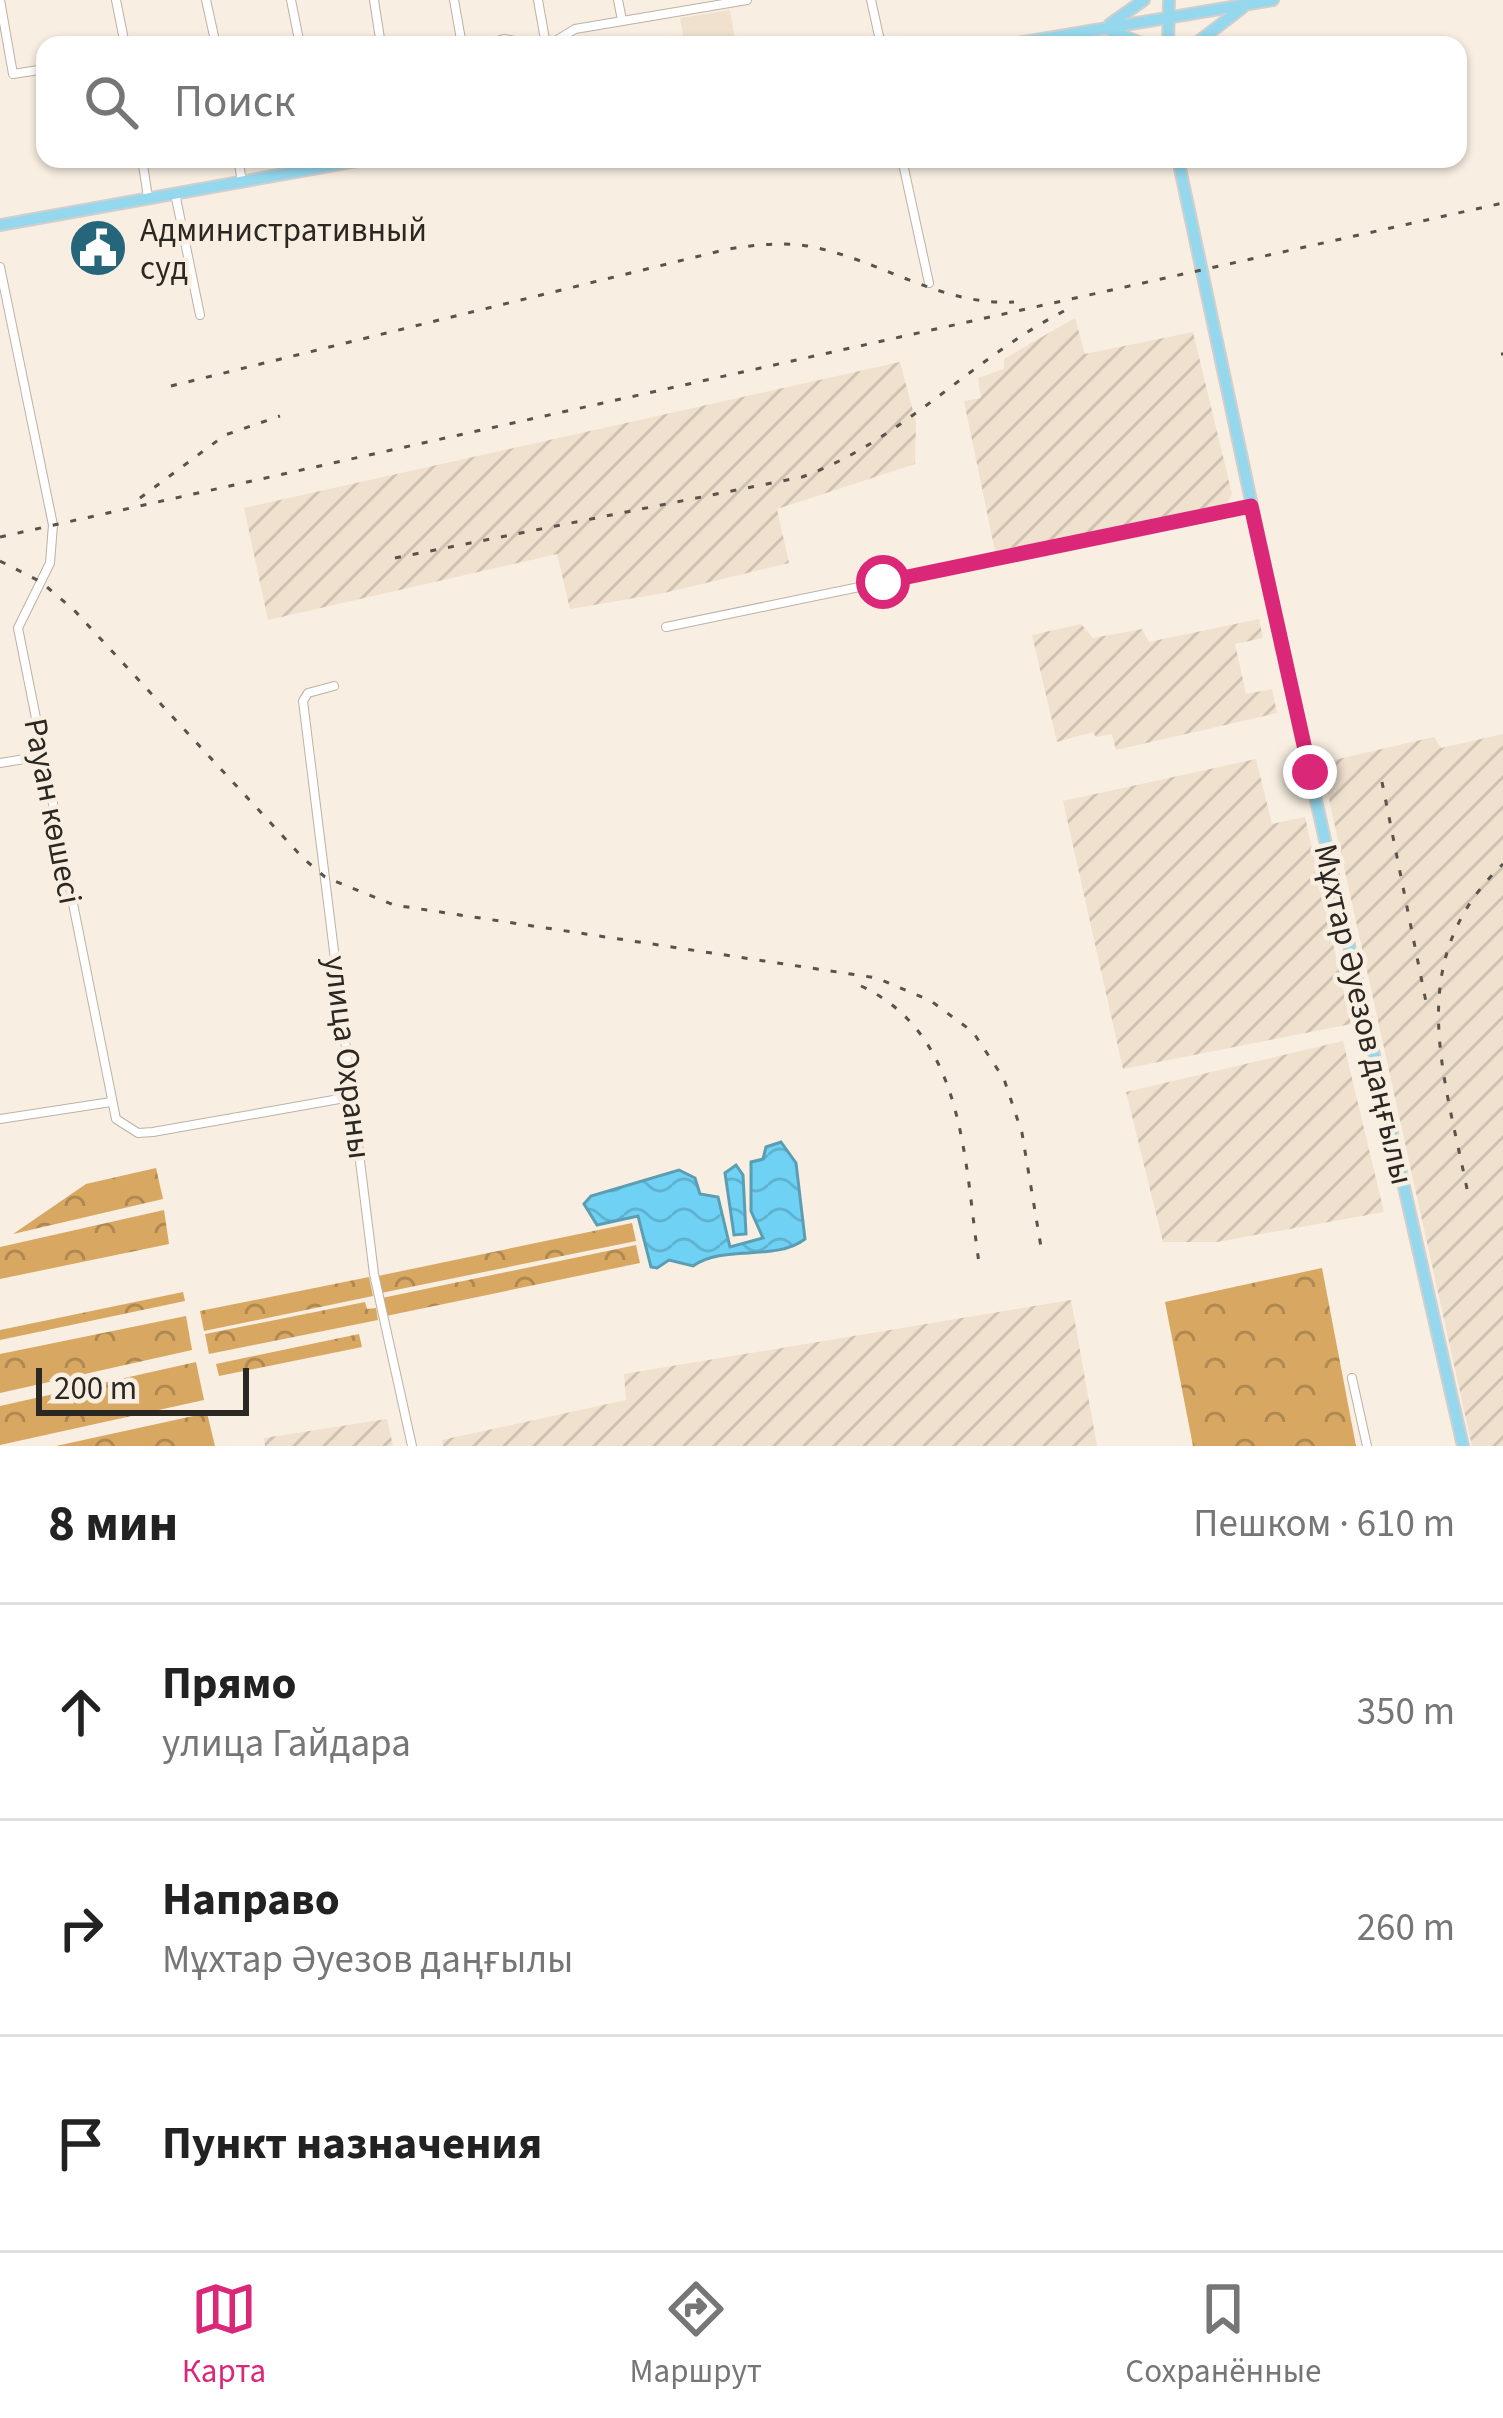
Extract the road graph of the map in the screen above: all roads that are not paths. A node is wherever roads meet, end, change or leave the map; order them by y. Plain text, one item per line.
1 (0, 0) edge
2 (116, 0) edge
3 (206, 0) edge
4 (291, 0) edge
5 (374, 0) edge
6 (454, 0) edge
7 (538, 0) edge
8 (618, 0) edge
9 (747, 0) edge
10 (871, 0) edge
11 (1144, 0) edge
12 (1169, 0) edge
13 (1214, 0) edge
14 (1265, 1) edge
15 (692, 5) edge
16 (1168, 16) junction
17 (622, 20) junction
18 (1092, 31) junction
19 (122, 36) edge
20 (214, 36) edge
21 (297, 36) edge
22 (380, 36) edge
23 (460, 36) edge
24 (543, 36) edge
25 (561, 36) edge
26 (879, 36) edge
27 (1061, 36) edge
28 (1130, 36) edge
29 (1168, 36) edge
30 (1205, 36) edge
31 (36, 70) edge
32 (143, 168) edge
33 (240, 168) edge
34 (319, 168) edge
35 (904, 168) edge
36 (1180, 168) edge
37 (242, 182) junction
38 (175, 192) junction
39 (148, 197) junction
40 (0, 225) edge
41 (0, 267) edge
42 (929, 283) dead end
43 (200, 315) dead end
44 (13, 329) junction
45 (0, 333) edge
46 (1251, 506) junction
47 (666, 626) dead end
48 (334, 686) dead end
49 (43, 756) junction
50 (0, 763) edge
51 (356, 1096) junction
52 (112, 1102) junction
53 (0, 1117) edge
54 (1352, 1378) dead end
55 (412, 1446) edge
56 (1367, 1446) edge
57 (1463, 1446) edge

1 - 31 street
2 - 19 street
3 - 20 street
4 - 21 street
5 - 22 street
6 - 23 street
7 - 24 street
8 - 17 street
9 - 15 street
10 - 26 street
11 - 18 main road
12 - 16 main road
13 - 14 main road
14 - 16 main road
14 - 30 main road
15 - 17 street
16 - 18 main road
16 - 29 main road
17 - 25 street
18 - 27 main road
18 - 28 main road
32 - 39 street
33 - 37 street
34 - 37 main road
35 - 42 street
36 - 46 main road, Мұхтар Әуезов даңғылы
37 - 38 main road
38 - 39 main road
38 - 43 street
39 - 40 main road
41 - 44 street, Рауан көшесі
44 - 45 street
44 - 49 street, Рауан көшесі
46 - 47 street
46 - 57 main road, Мұхтар Әуезов даңғылы
48 - 51 street, улица Охраны
49 - 50 street
49 - 52 street, Рауан көшесі
51 - 52 street
51 - 55 street, улица Охраны
52 - 53 street
54 - 56 street

